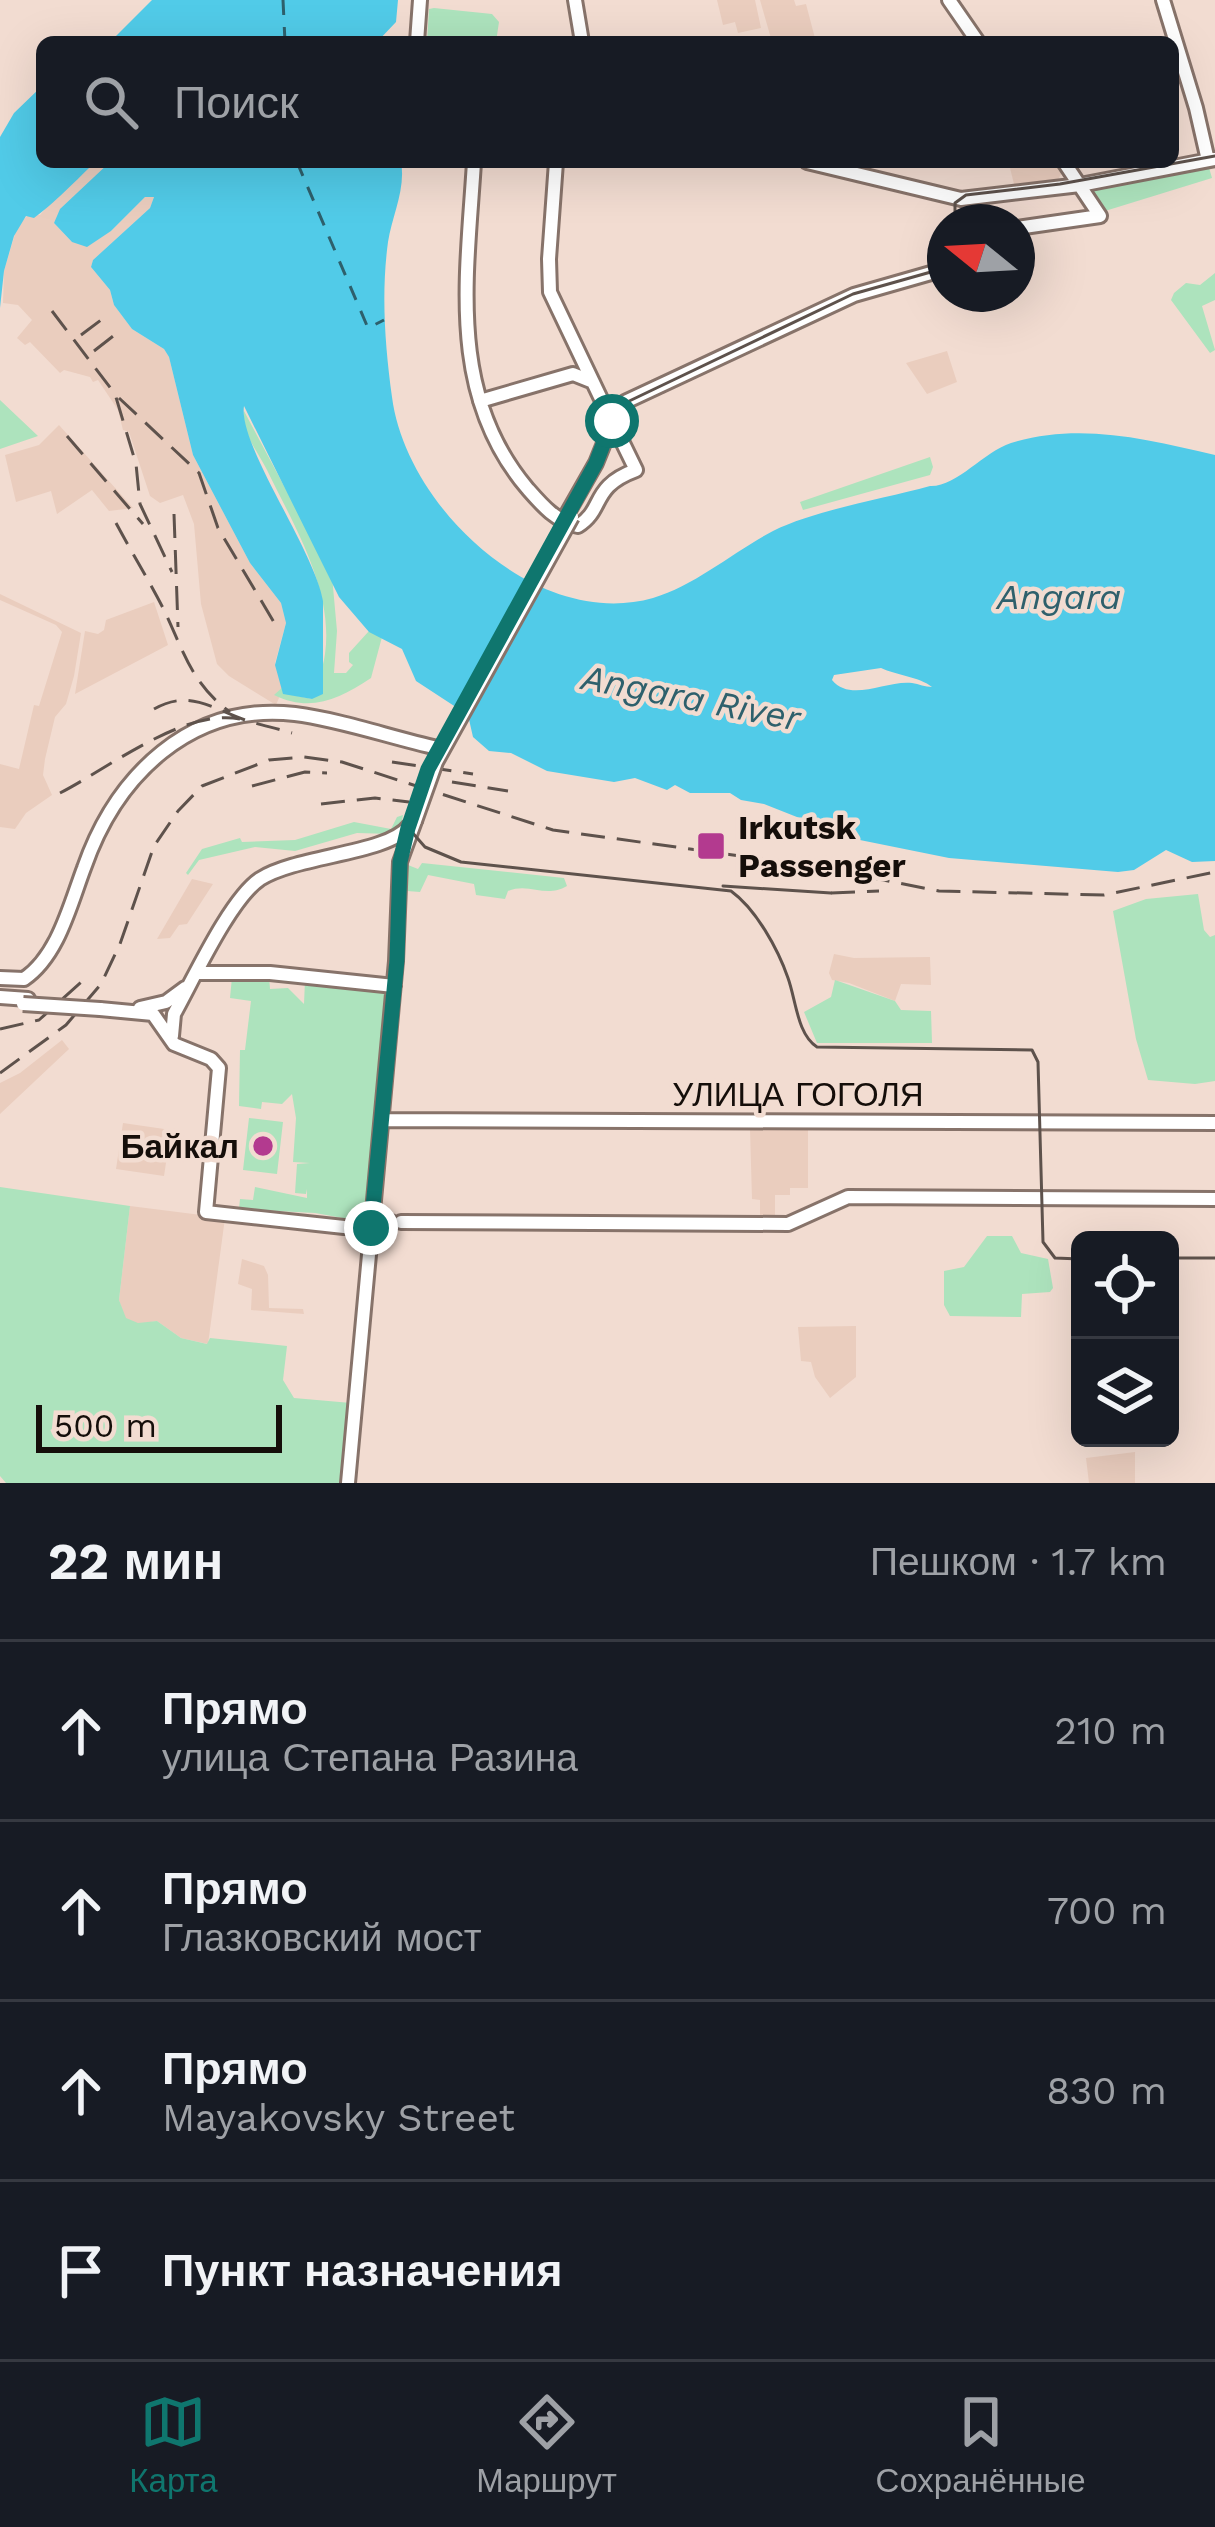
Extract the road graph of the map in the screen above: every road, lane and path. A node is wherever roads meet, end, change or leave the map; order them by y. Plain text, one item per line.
1 (421, 0) edge
2 (575, 0) edge
3 (949, 0) edge
4 (1163, 0) edge
5 (418, 36) edge
6 (581, 36) edge
7 (974, 36) edge
8 (1174, 36) edge
9 (1179, 52) edge
10 (1210, 157) edge
11 (1179, 161) edge
12 (1179, 163) edge
13 (474, 168) edge
14 (556, 168) edge
15 (831, 168) edge
16 (1066, 168) edge
17 (1069, 168) edge
18 (1144, 168) edge
19 (1152, 168) edge
20 (945, 181) dead end
21 (1061, 182) junction
22 (1078, 182) junction
23 (939, 195) junction
24 (1035, 225) edge
25 (927, 274) edge
26 (594, 383) junction
27 (480, 401) junction
28 (613, 432) junction
29 (574, 520) junction
30 (438, 748) junction
31 (411, 826) junction
32 (385, 844) junction
33 (400, 862) junction
34 (197, 973) junction
35 (0, 978) edge
36 (394, 986) junction
37 (0, 999) edge
38 (100, 1007) junction
39 (179, 1047) junction
40 (382, 1120) junction
41 (1215, 1123) edge
42 (1215, 1199) edge
43 (371, 1228) junction
44 (348, 1483) edge

1 - 5 main road
2 - 6 main road
3 - 7 main road
4 - 8 main road
9 - 10 main road
10 - 11 main road
10 - 12 main road
13 - 27 main road
14 - 26 main road
15 - 23 main road
16 - 21 main road
17 - 22 main road
18 - 22 main road
19 - 22 main road
20 - 23 main road
21 - 22 main road
21 - 23 main road
22 - 23 main road
22 - 24 main road
25 - 28 main road
26 - 27 main road
26 - 28 main road
27 - 29 main road
28 - 29 main road
28 - 29 main road
28 - 29 main road
29 - 30 main road, bridge
29 - 31 main road, bridge
30 - 31 main road, bridge
30 - 35 main road
31 - 32 main road
31 - 33 main road
32 - 33 main road
32 - 34 main road
33 - 36 main road
34 - 36 main road
34 - 38 main road
34 - 39 main road
36 - 40 main road
37 - 38 main road, bridge
38 - 39 main road
39 - 43 main road
40 - 41 main road, УЛИЦА ГОГОЛЯ
40 - 43 main road
42 - 43 main road
43 - 44 main road

